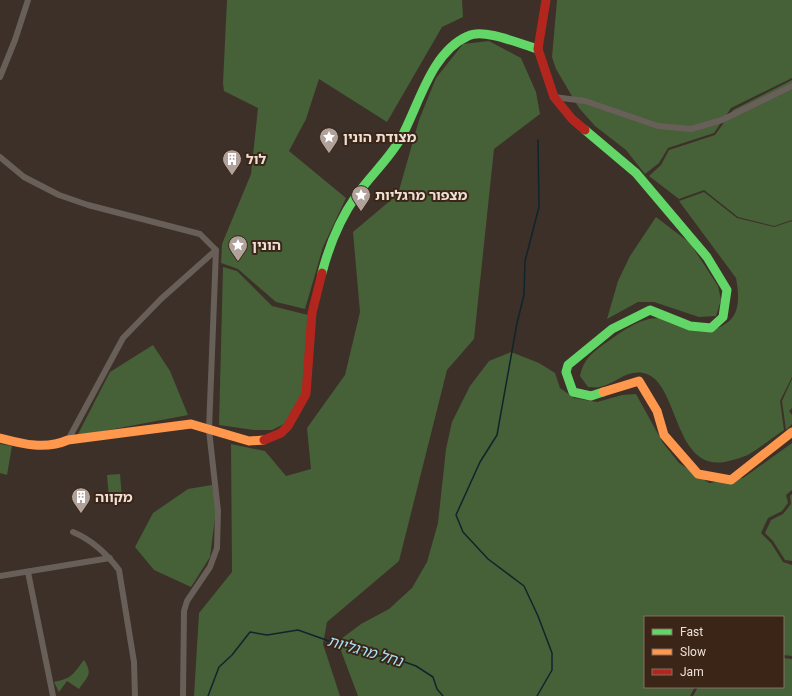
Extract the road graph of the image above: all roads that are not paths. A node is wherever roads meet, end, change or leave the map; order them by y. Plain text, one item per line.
1 (28, 0) edge
2 (546, 0) edge
3 (538, 49) junction
4 (0, 77) edge
5 (792, 86) edge
6 (554, 97) junction
7 (0, 157) edge
8 (216, 250) junction
9 (209, 430) junction
10 (792, 432) edge
11 (0, 438) edge
12 (68, 440) junction
13 (73, 532) dead end
14 (110, 558) junction
15 (28, 572) junction
16 (0, 576) edge
17 (53, 696) edge
18 (135, 696) edge
19 (183, 696) edge

1 - 4 street
2 - 3 main road
3 - 6 main road
3 - 9 main road
5 - 6 street
6 - 10 main road
7 - 8 street
8 - 9 street
8 - 12 street
9 - 12 main road
9 - 19 street
11 - 12 main road
13 - 14 street
14 - 15 street
14 - 18 street
15 - 16 street
15 - 17 street

